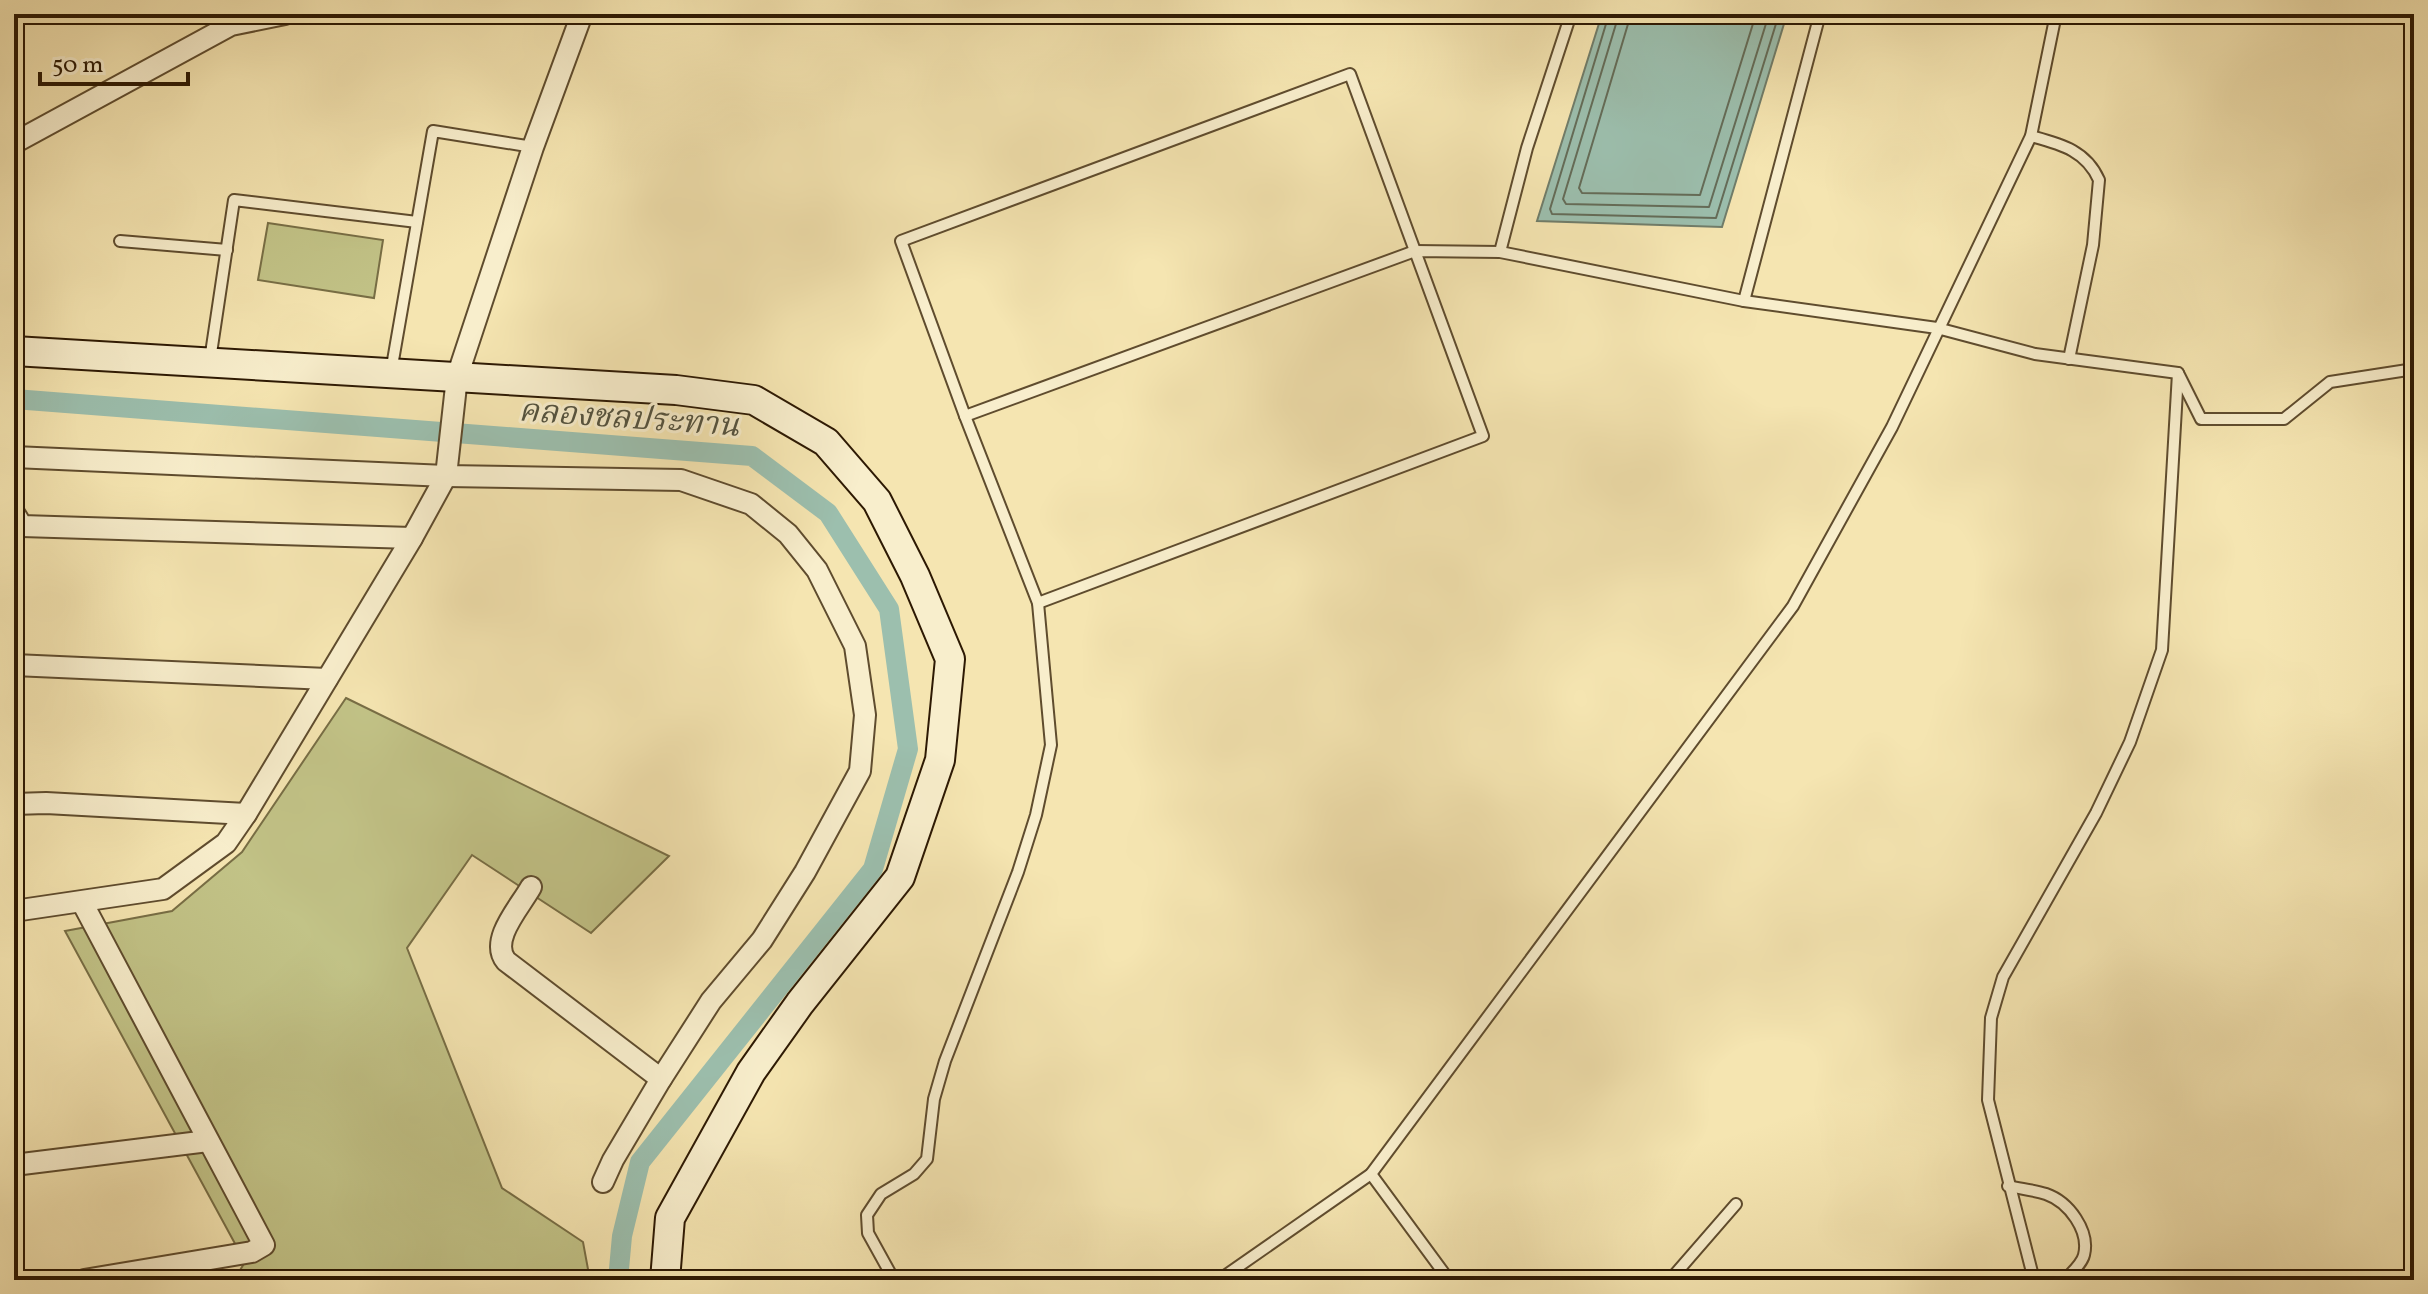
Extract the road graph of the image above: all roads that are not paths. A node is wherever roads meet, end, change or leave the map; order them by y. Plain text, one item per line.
1 (285, 14) edge
2 (582, 14) edge
3 (1571, 14) edge
4 (1820, 14) edge
5 (2056, 14) edge
6 (227, 19) edge
7 (2031, 136) junction
8 (14, 143) edge
9 (533, 147) junction
10 (417, 222) junction
11 (120, 241) dead end
12 (227, 250) junction
13 (1415, 251) junction
14 (1500, 252) junction
15 (1744, 301) junction
16 (1937, 328) junction
17 (14, 351) edge
18 (2069, 359) junction
19 (210, 363) junction
20 (2414, 369) edge
21 (391, 372) junction
22 (2178, 373) junction
23 (457, 377) junction
24 (965, 416) junction
25 (14, 457) edge
26 (446, 476) junction
27 (14, 513) edge
28 (412, 538) junction
29 (1038, 603) junction
30 (14, 665) edge
31 (327, 679) junction
32 (14, 804) edge
33 (246, 814) junction
34 (531, 887) dead end
35 (82, 902) junction
36 (14, 911) edge
37 (661, 1079) junction
38 (208, 1141) junction
39 (14, 1165) edge
40 (1371, 1174) junction
41 (603, 1182) dead end
42 (2008, 1186) junction
43 (1736, 1204) dead end
44 (84, 1280) edge
45 (665, 1280) edge
46 (894, 1280) edge
47 (1219, 1280) edge
48 (1449, 1280) edge
49 (1670, 1280) edge
50 (2034, 1280) edge
51 (2065, 1280) edge

1 - 6 street
2 - 9 street
3 - 14 lane
4 - 15 lane
5 - 7 lane
6 - 8 street
7 - 16 lane
7 - 18 lane
9 - 10 lane
9 - 23 street
10 - 12 lane
10 - 21 lane
11 - 12 lane
12 - 19 lane
13 - 14 lane
13 - 24 lane
13 - 24 lane
13 - 29 lane
14 - 15 lane
15 - 16 lane
16 - 18 lane
16 - 40 lane
17 - 19 street
18 - 22 lane
19 - 21 street
20 - 22 lane
21 - 23 street
22 - 42 lane
23 - 26 street
23 - 45 street
24 - 29 lane
25 - 26 street
26 - 28 street
26 - 37 street
27 - 28 street
28 - 31 street
29 - 46 lane
30 - 31 street
31 - 33 street
32 - 33 street
33 - 35 street
34 - 37 street
35 - 36 street
35 - 38 street
37 - 41 street
38 - 39 street
38 - 44 street
40 - 47 lane
40 - 48 lane
42 - 50 lane
42 - 51 lane
43 - 49 lane

